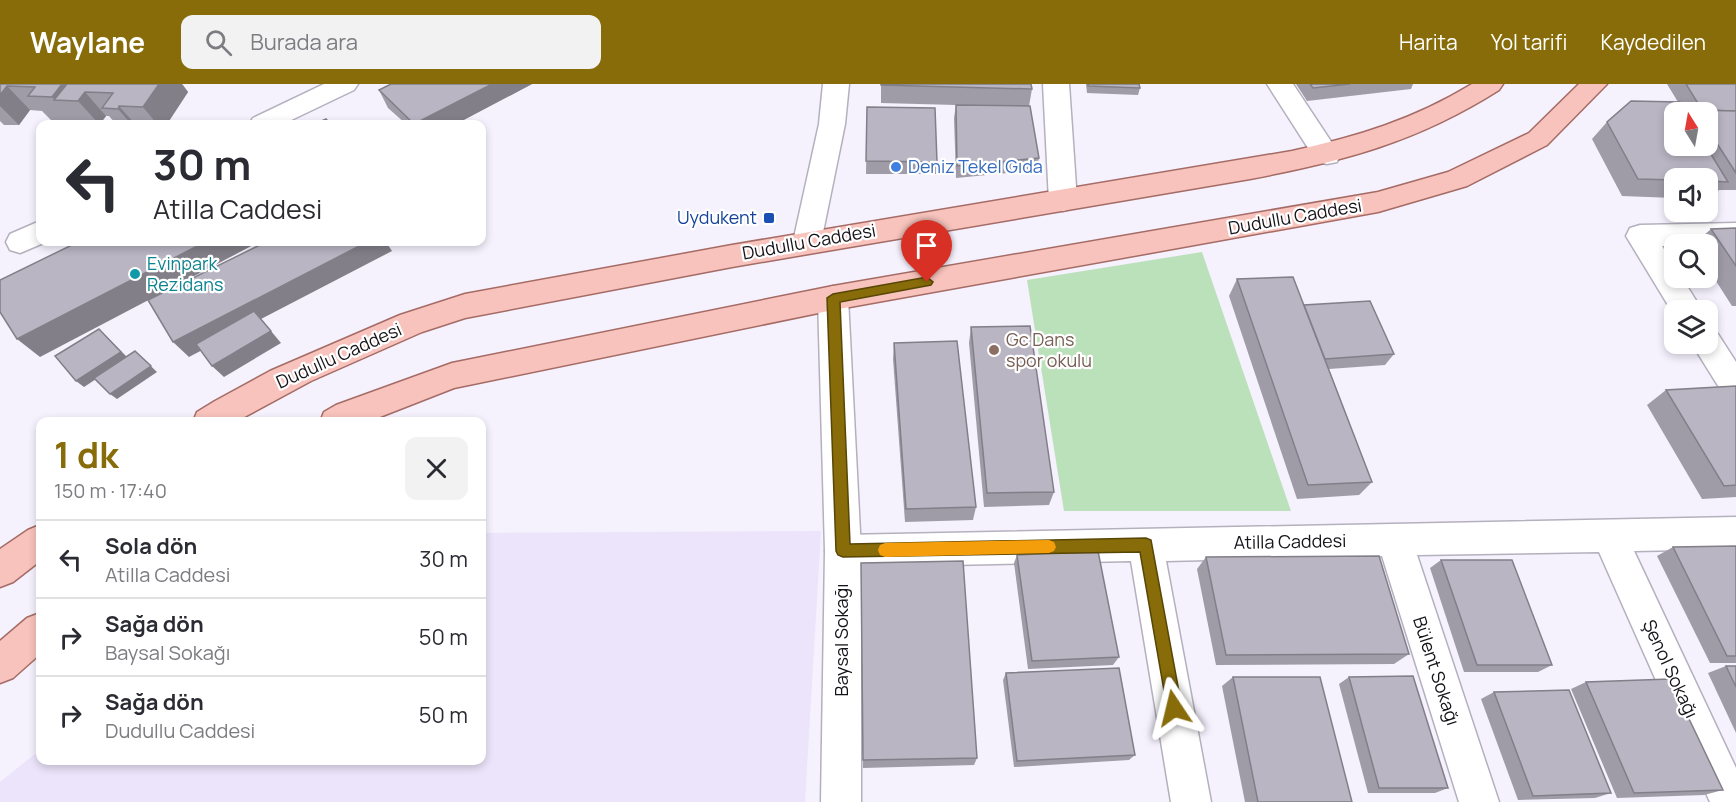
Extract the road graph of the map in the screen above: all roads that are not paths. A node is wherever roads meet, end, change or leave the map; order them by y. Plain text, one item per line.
1 (345, 84) edge
2 (836, 84) edge
3 (1056, 84) edge
4 (1280, 84) edge
5 (1490, 84) edge
6 (1594, 84) edge
7 (270, 120) edge
8 (1327, 155) junction
9 (1063, 201) junction
10 (1736, 234) edge
11 (807, 242) junction
12 (833, 298) junction
13 (1681, 300) edge
14 (1715, 354) edge
15 (1736, 388) edge
16 (216, 417) edge
17 (344, 417) edge
18 (1736, 533) edge
19 (1609, 536) junction
20 (1394, 540) junction
21 (36, 545) edge
22 (1146, 545) junction
23 (843, 551) junction
24 (0, 570) edge
25 (36, 634) edge
26 (0, 665) edge
27 (841, 802) edge
28 (1191, 802) edge
29 (1479, 802) edge
30 (1731, 802) edge

1 - 7 street
2 - 11 street
3 - 9 street
4 - 8 street
5 - 8 main road, Dudullu Caddesi
6 - 12 main road, Dudullu Caddesi
8 - 9 main road, Dudullu Caddesi
9 - 11 main road, Dudullu Caddesi
10 - 13 street
11 - 16 main road, Dudullu Caddesi
12 - 17 main road, Dudullu Caddesi
12 - 23 street, Baysal Sokağı
14 - 15 street
18 - 19 street, Atilla Caddesi
19 - 20 street, Atilla Caddesi
19 - 30 street, Şenol Sokağı
20 - 22 street, Atilla Caddesi
20 - 29 street, Bülent Sokağı
21 - 24 main road
22 - 23 street, Atilla Caddesi
22 - 28 street
23 - 27 street, Baysal Sokağı
25 - 26 main road

